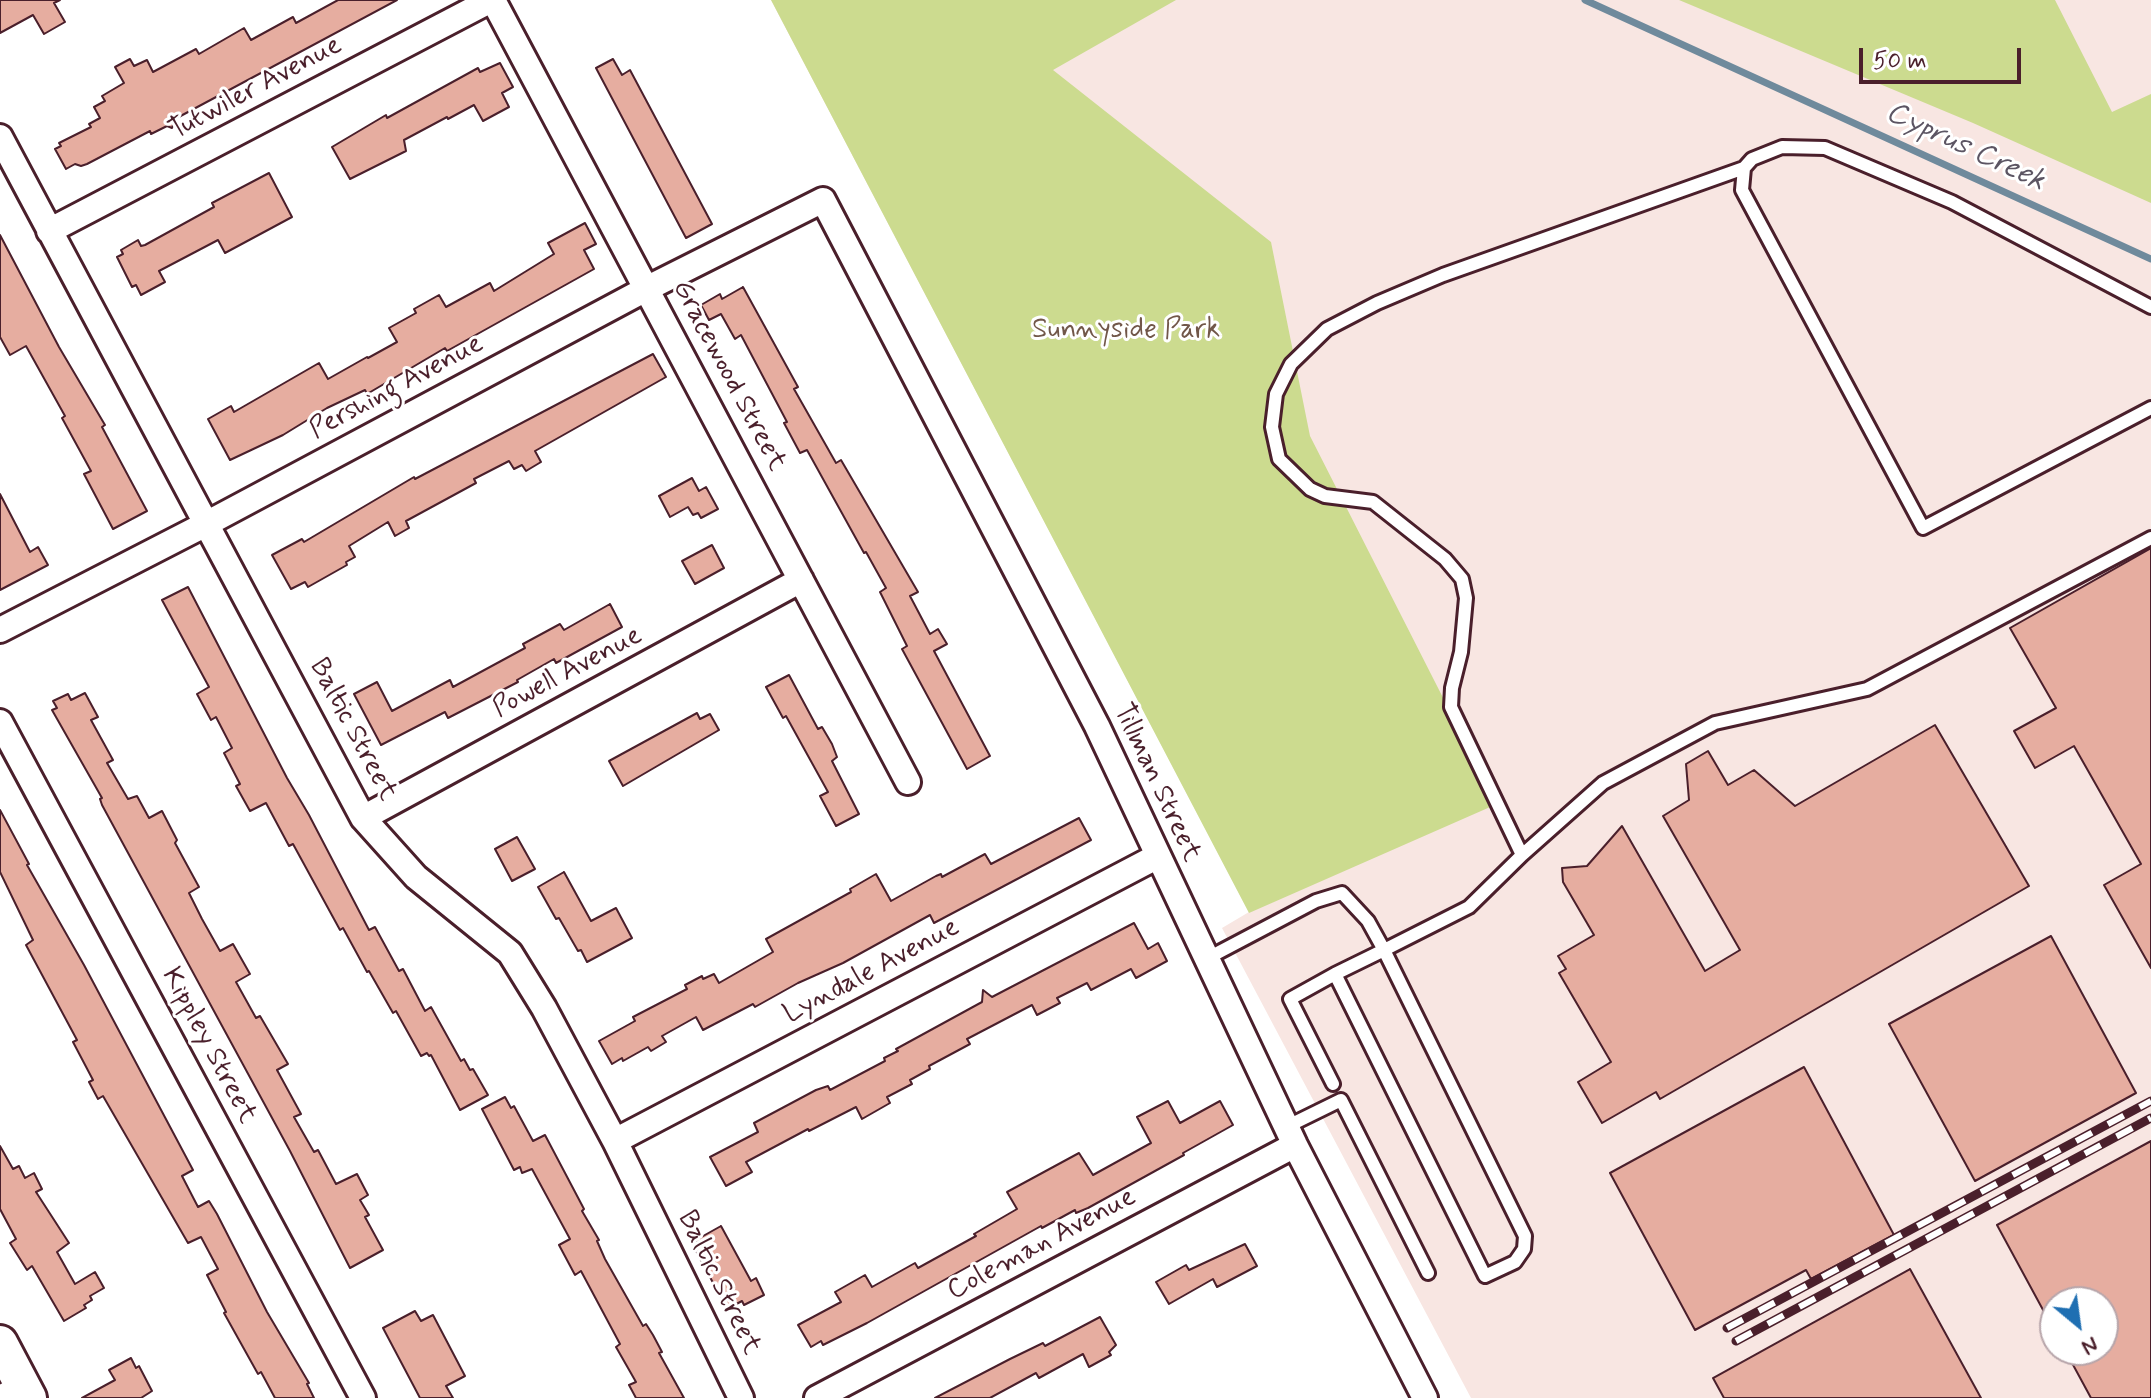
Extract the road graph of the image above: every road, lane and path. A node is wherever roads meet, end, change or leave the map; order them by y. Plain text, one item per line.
1 (492, 0) edge
2 (0, 137) edge
3 (1744, 168) junction
4 (823, 200) joint
5 (49, 231) junction
6 (648, 288) junction
7 (2151, 307) edge
8 (2151, 408) edge
9 (208, 523) junction
10 (2151, 538) edge
11 (801, 580) junction
12 (0, 630) edge
13 (0, 722) edge
14 (908, 782) dead end
15 (363, 818) junction
16 (1522, 855) junction
17 (1158, 856) junction
18 (1384, 950) junction
19 (1206, 959) junction
20 (1335, 974) junction
21 (1333, 1084) dead end
22 (1291, 1136) junction
23 (615, 1141) junction
24 (1428, 1273) dead end
25 (0, 1343) edge
26 (17, 1394) edge
27 (363, 1398) edge
28 (741, 1398) edge
29 (817, 1398) edge
30 (1425, 1398) edge

1 - 5 street, Tutwiler Avenue
1 - 6 street, Gracewood Street
2 - 5 street, Baltic Street
3 - 7 lane
3 - 8 lane
3 - 16 lane
4 - 6 street, Pershing Avenue
4 - 17 street, Tillman Street
5 - 9 street, Baltic Street
6 - 9 street, Pershing Avenue
6 - 11 street, Gracewood Street
9 - 12 street, Pershing Avenue
9 - 15 street, Baltic Street
10 - 16 lane
11 - 14 street, Gracewood Street
11 - 15 street, Powell Avenue
13 - 27 street, Kippley Street
15 - 23 street, Baltic Street
16 - 18 lane
17 - 19 street, Tillman Street
17 - 23 street, Lyndale Avenue
18 - 19 lane
18 - 20 lane
18 - 20 lane
19 - 22 street, Tillman Street
20 - 21 lane
22 - 24 lane
22 - 29 street, Coleman Avenue
22 - 30 street, Tillman Street
23 - 28 street, Baltic Street
25 - 26 street

